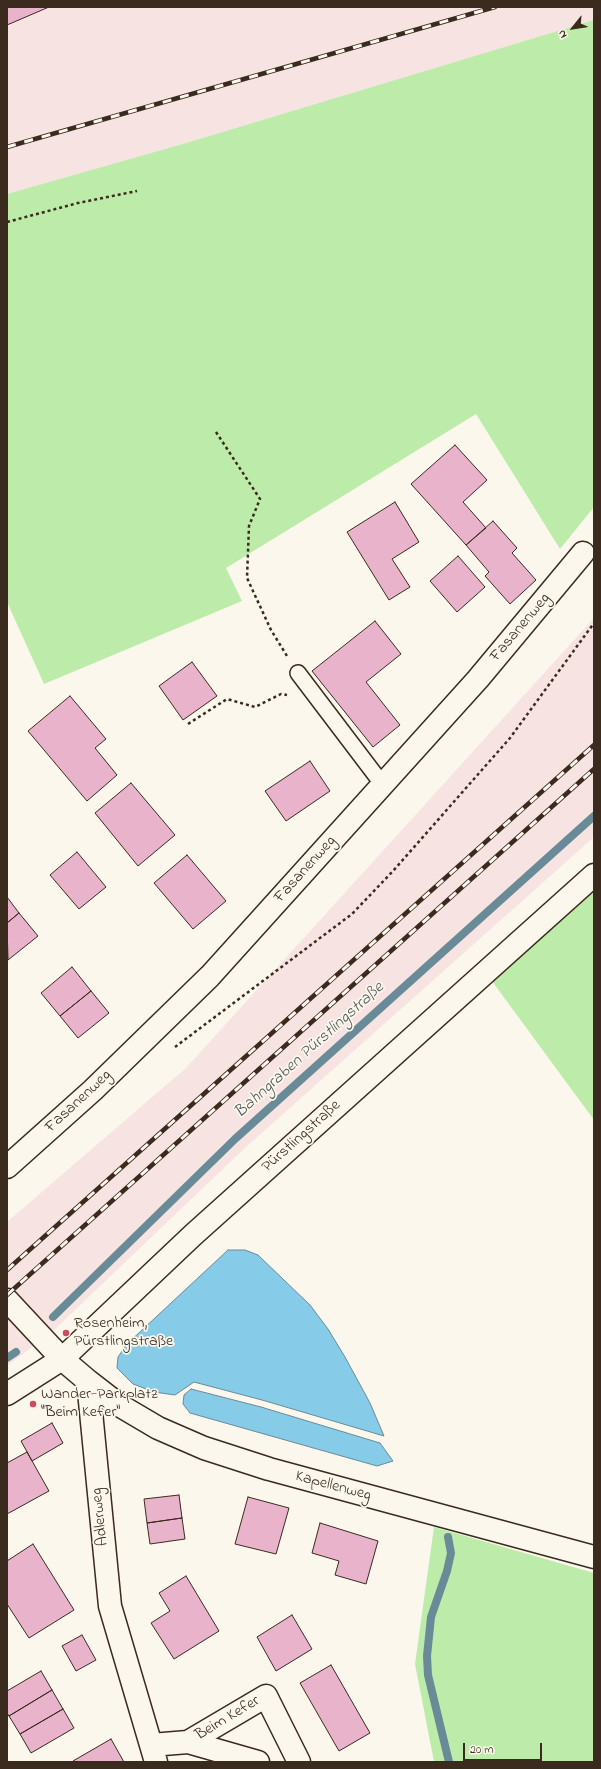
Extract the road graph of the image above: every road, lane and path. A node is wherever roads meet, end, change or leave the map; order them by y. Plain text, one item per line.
1 (137, 191) dead end
2 (7, 222) edge
3 (216, 432) dead end
4 (583, 553) dead end
5 (594, 623) edge
6 (298, 673) joint
7 (310, 690) junction
8 (188, 724) dead end
9 (383, 785) junction
10 (594, 875) edge
11 (173, 1049) dead end
12 (7, 1167) edge
13 (7, 1300) edge
14 (62, 1358) junction
15 (88, 1381) junction
16 (7, 1394) edge
17 (594, 1557) edge
18 (188, 1742) junction
19 (154, 1753) edge
20 (258, 1762) edge
21 (299, 1762) edge

1 - 2 path
3 - 6 path
4 - 9 street, Fasanenweg
5 - 11 path
6 - 7 lane
7 - 8 path
7 - 9 lane
9 - 12 street, Fasanenweg
10 - 14 street, Pürstlingstraße
13 - 14 street
14 - 15 street
14 - 16 street, Pürstlingstraße
15 - 17 street, Kapellenweg
15 - 19 street, Adlerweg
18 - 19 street, Beim Kefer
18 - 20 street, Beim Kefer
18 - 21 street, Beim Kefer

